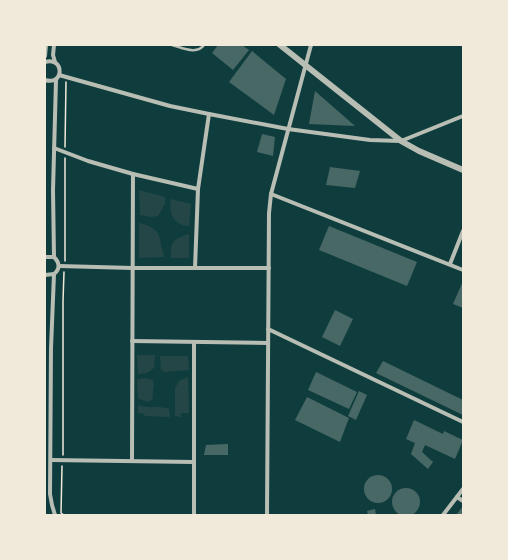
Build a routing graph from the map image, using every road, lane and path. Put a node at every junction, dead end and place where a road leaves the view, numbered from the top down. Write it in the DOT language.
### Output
graph roads {
  1 [pos="46,45"];
  2 [pos="54,45"];
  3 [pos="172,45"];
  4 [pos="204,45"];
  5 [pos="280,45"];
  6 [pos="311,45"];
  7 [pos="45,56"];
  8 [pos="45,62"];
  9 [pos="55,62"];
  10 [pos="305,64"];
  11 [pos="59,75"];
  12 [pos="66,77"];
  13 [pos="45,80"];
  14 [pos="56,80"];
  15 [pos="209,114"];
  16 [pos="463,116"];
  17 [pos="288,129"];
  18 [pos="401,141"];
  19 [pos="54,148"];
  20 [pos="65,152"];
  21 [pos="463,170"];
  22 [pos="133,174"];
  23 [pos="198,189"];
  24 [pos="271,194"];
  25 [pos="463,231"];
  26 [pos="45,257"];
  27 [pos="54,257"];
  28 [pos="450,264"];
  29 [pos="59,266"];
  30 [pos="64,267"];
  31 [pos="133,268"];
  32 [pos="195,268"];
  33 [pos="269,268"];
  34 [pos="463,270"];
  35 [pos="54,274"];
  36 [pos="45,275"];
  37 [pos="268,329"];
  38 [pos="132,341"];
  39 [pos="194,343"];
  40 [pos="268,343"];
  41 [pos="463,422"];
  42 [pos="51,460"];
  43 [pos="63,460"];
  44 [pos="132,460"];
  45 [pos="194,462"];
  46 [pos="463,489"];
  47 [pos="457,497"];
  48 [pos="463,501"];
  49 [pos="55,515"];
  50 [pos="64,515"];
  51 [pos="194,515"];
  52 [pos="267,515"];
  53 [pos="443,515"];
  1 -- 7 [label="street"];
  2 -- 9 [label="street"];
  3 -- 4 [label="lane"];
  5 -- 10 [label="street"];
  6 -- 10 [label="street"];
  8 -- 9 [label="street"];
  9 -- 11 [label="street"];
  10 -- 17 [label="street"];
  10 -- 18 [label="street"];
  11 -- 12 [label="street"];
  11 -- 14 [label="street"];
  12 -- 15 [label="street"];
  12 -- 20 [label="path"];
  13 -- 14 [label="street"];
  14 -- 19 [label="street"];
  15 -- 17 [label="street"];
  15 -- 23 [label="street"];
  16 -- 18 [label="street"];
  17 -- 18 [label="street"];
  17 -- 24 [label="street"];
  18 -- 21 [label="street"];
  19 -- 20 [label="street"];
  19 -- 27 [label="street"];
  20 -- 22 [label="street"];
  20 -- 30 [label="path"];
  22 -- 23 [label="street"];
  22 -- 31 [label="street"];
  23 -- 32 [label="street"];
  24 -- 28 [label="street"];
  24 -- 33 [label="street"];
  25 -- 28 [label="street"];
  26 -- 27 [label="street"];
  27 -- 29 [label="street"];
  28 -- 34 [label="street"];
  29 -- 30 [label="street"];
  29 -- 35 [label="street"];
  30 -- 31 [label="street"];
  30 -- 43 [label="path"];
  31 -- 32 [label="street"];
  31 -- 38 [label="street"];
  32 -- 33 [label="street"];
  33 -- 37 [label="street"];
  35 -- 36 [label="street"];
  35 -- 42 [label="street"];
  37 -- 40 [label="street"];
  37 -- 41 [label="street"];
  38 -- 39 [label="street"];
  38 -- 44 [label="street"];
  39 -- 40 [label="street"];
  39 -- 45 [label="street"];
  40 -- 52 [label="street"];
  42 -- 43 [label="street"];
  42 -- 49 [label="street"];
  43 -- 44 [label="street"];
  43 -- 50 [label="path"];
  44 -- 45 [label="street"];
  45 -- 51 [label="street"];
  46 -- 47 [label="street"];
  47 -- 48 [label="street"];
  47 -- 53 [label="street"];
}
